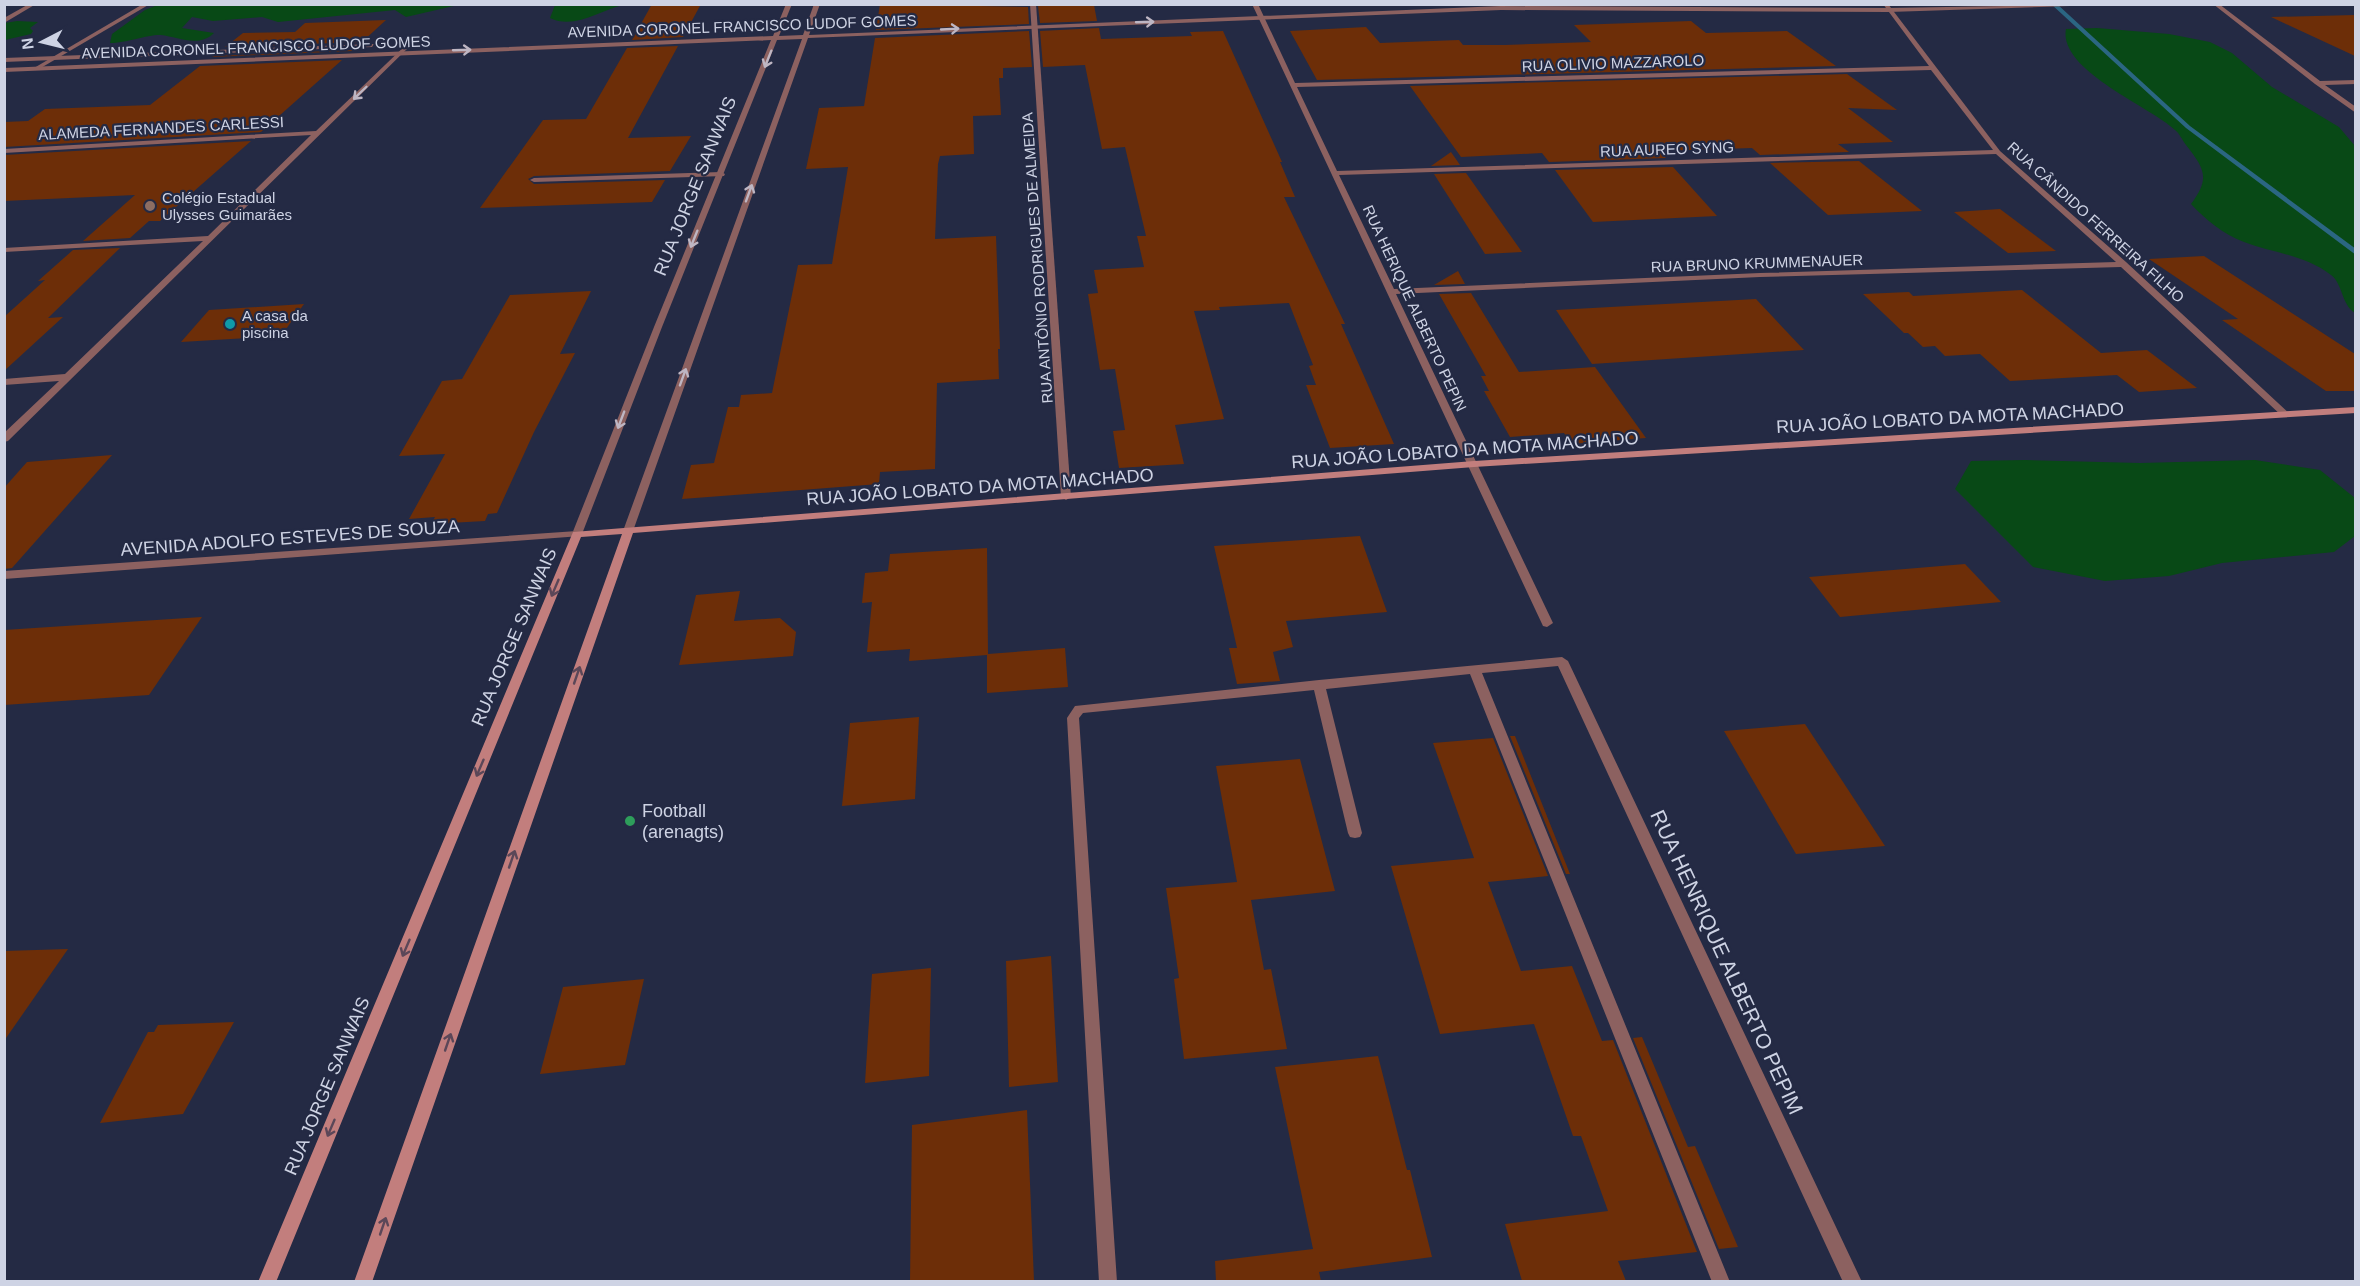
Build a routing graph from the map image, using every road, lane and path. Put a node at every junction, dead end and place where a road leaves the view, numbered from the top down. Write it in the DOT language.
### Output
graph roads {
  1 [pos="34,4"];
  2 [pos="148,4"];
  3 [pos="789,4"];
  4 [pos="817,4"];
  5 [pos="1033,4"];
  6 [pos="1410,4"];
  7 [pos="2128,4"];
  8 [pos="2216,4"];
  9 [pos="1499,6"];
  10 [pos="2081,6"];
  11 [pos="1887,7"];
  12 [pos="1246,10"];
  13 [pos="1258,10"];
  14 [pos="1047,18"];
  15 [pos="1023,19"];
  16 [pos="4,21"];
  17 [pos="1036,22"];
  18 [pos="819,27"];
  19 [pos="768,29"];
  20 [pos="803,30"];
  21 [pos="782,31"];
  22 [pos="397,44"];
  23 [pos="409,44"];
  24 [pos="421,44"];
  25 [pos="386,45"];
  26 [pos="401,52"];
  27 [pos="54,58"];
  28 [pos="4,60"];
  29 [pos="37,68"];
  30 [pos="1931,68"];
  31 [pos="4,70"];
  32 [pos="2355,82"];
  33 [pos="2317,83"];
  34 [pos="1295,85"];
  35 [pos="2355,111"];
  36 [pos="319,133"];
  37 [pos="4,151"];
  38 [pos="1998,152"];
  39 [pos="721,174"];
  40 [pos="1337,174"];
  41 [pos="534,180"];
  42 [pos="211,238"];
  43 [pos="4,250"];
  44 [pos="2123,264"];
  45 [pos="1392,292"];
  46 [pos="68,377"];
  47 [pos="4,382"];
  48 [pos="2355,410"];
  49 [pos="2285,414"];
  50 [pos="4,440"];
  51 [pos="1474,464"];
  52 [pos="1066,497"];
  53 [pos="628,531"];
  54 [pos="578,534"];
  55 [pos="4,575"];
  56 [pos="1547,623"];
  57 [pos="1474,669"];
  58 [pos="1319,684"];
  59 [pos="1356,833"];
  60 [pos="267,1281"];
  61 [pos="363,1281"];
  62 [pos="1108,1281"];
  63 [pos="1721,1281"];
  64 [pos="1853,1281"];
  1 -- 16 [label="street"];
  2 -- 27 [label="street"];
  3 -- 21 [label="street, RUA JORGE SANWAIS"];
  4 -- 20 [label="street"];
  5 -- 17 [label="street, RUA ANTÔNIO RODRIGUES DE ALMEIDA"];
  6 -- 13 [label="street, AVENIDA CORONEL FRANCISCO LUDOF GOMES"];
  7 -- 10 [label="street, AVENIDA CORONEL FRANCISCO LUDOF GOMES"];
  8 -- 33 [label="street"];
  9 -- 11 [label="street, AVENIDA CORONEL FRANCISCO LUDOF GOMES"];
  9 -- 13 [label="street, AVENIDA CORONEL FRANCISCO LUDOF GOMES"];
  10 -- 11 [label="street, AVENIDA CORONEL FRANCISCO LUDOF GOMES"];
  11 -- 30 [label="street, RUA CÂNDIDO FERREIRA FILHO"];
  12 -- 13 [label="street, AVENIDA CORONEL FRANCISCO LUDOF GOMES"];
  17 -- 13 [label="street, AVENIDA CORONEL FRANCISCO LUDOF GOMES, one-way"];
  13 -- 34 [label="street, RUA HERIQUE ALBERTO PEPIN"];
  14 -- 17 [label="street, AVENIDA CORONEL FRANCISCO LUDOF GOMES"];
  15 -- 17 [label="street, AVENIDA CORONEL FRANCISCO LUDOF GOMES"];
  20 -- 17 [label="street, AVENIDA CORONEL FRANCISCO LUDOF GOMES, one-way"];
  17 -- 52 [label="street, RUA ANTÔNIO RODRIGUES DE ALMEIDA"];
  18 -- 20 [label="street, AVENIDA CORONEL FRANCISCO LUDOF GOMES"];
  19 -- 21 [label="street, AVENIDA CORONEL FRANCISCO LUDOF GOMES"];
  20 -- 21 [label="street, AVENIDA CORONEL FRANCISCO LUDOF GOMES"];
  53 -- 20 [label="street, one-way"];
  26 -- 21 [label="street, AVENIDA CORONEL FRANCISCO LUDOF GOMES, one-way"];
  21 -- 39 [label="street, RUA JORGE SANWAIS, one-way"];
  22 -- 23 [label="street, AVENIDA CORONEL FRANCISCO LUDOF GOMES"];
  23 -- 24 [label="street, AVENIDA CORONEL FRANCISCO LUDOF GOMES"];
  23 -- 26 [label="street"];
  25 -- 27 [label="street, AVENIDA CORONEL FRANCISCO LUDOF GOMES"];
  26 -- 29 [label="street, AVENIDA CORONEL FRANCISCO LUDOF GOMES"];
  26 -- 36 [label="street, one-way"];
  27 -- 28 [label="street, AVENIDA CORONEL FRANCISCO LUDOF GOMES"];
  27 -- 29 [label="street"];
  29 -- 31 [label="street, AVENIDA CORONEL FRANCISCO LUDOF GOMES"];
  30 -- 34 [label="street, RUA OLIVIO MAZZAROLO"];
  30 -- 38 [label="street, RUA CÂNDIDO FERREIRA FILHO"];
  32 -- 33 [label="street"];
  33 -- 35 [label="street"];
  34 -- 40 [label="street, RUA HERIQUE ALBERTO PEPIN"];
  36 -- 37 [label="street, ALAMEDA FERNANDES CARLESSI"];
  36 -- 42 [label="street"];
  38 -- 40 [label="street, RUA AUREO SYNG"];
  38 -- 44 [label="street, RUA CÂNDIDO FERREIRA FILHO"];
  39 -- 41 [label="street"];
  39 -- 54 [label="street, RUA JORGE SANWAIS, one-way"];
  40 -- 45 [label="street, RUA HERIQUE ALBERTO PEPIN"];
  42 -- 43 [label="street"];
  42 -- 46 [label="street"];
  44 -- 45 [label="street, RUA BRUNO KRUMMENAUER"];
  44 -- 49 [label="street, RUA CÂNDIDO FERREIRA FILHO"];
  45 -- 51 [label="street, RUA HERIQUE ALBERTO PEPIN"];
  46 -- 47 [label="street"];
  46 -- 50 [label="street"];
  48 -- 49 [label="main road, RUA JOÃO LOBATO DA MOTA MACHADO"];
  49 -- 51 [label="main road, RUA JOÃO LOBATO DA MOTA MACHADO"];
  51 -- 52 [label="main road, RUA JOÃO LOBATO DA MOTA MACHADO"];
  51 -- 56 [label="street, RUA HERIQUE ALBERTO PEPIN"];
  52 -- 53 [label="main road, RUA JOÃO LOBATO DA MOTA MACHADO"];
  53 -- 54 [label="main road, RUA JOÃO LOBATO DA MOTA MACHADO"];
  61 -- 53 [label="main road, one-way"];
  54 -- 55 [label="street, AVENIDA ADOLFO ESTEVES DE SOUZA"];
  54 -- 60 [label="main road, RUA JORGE SANWAIS, one-way"];
  57 -- 58 [label="street"];
  57 -- 63 [label="street"];
  57 -- 64 [label="street, RUA HENRIQUE ALBERTO PEPIM"];
  58 -- 59 [label="street"];
  58 -- 62 [label="street"];
}
